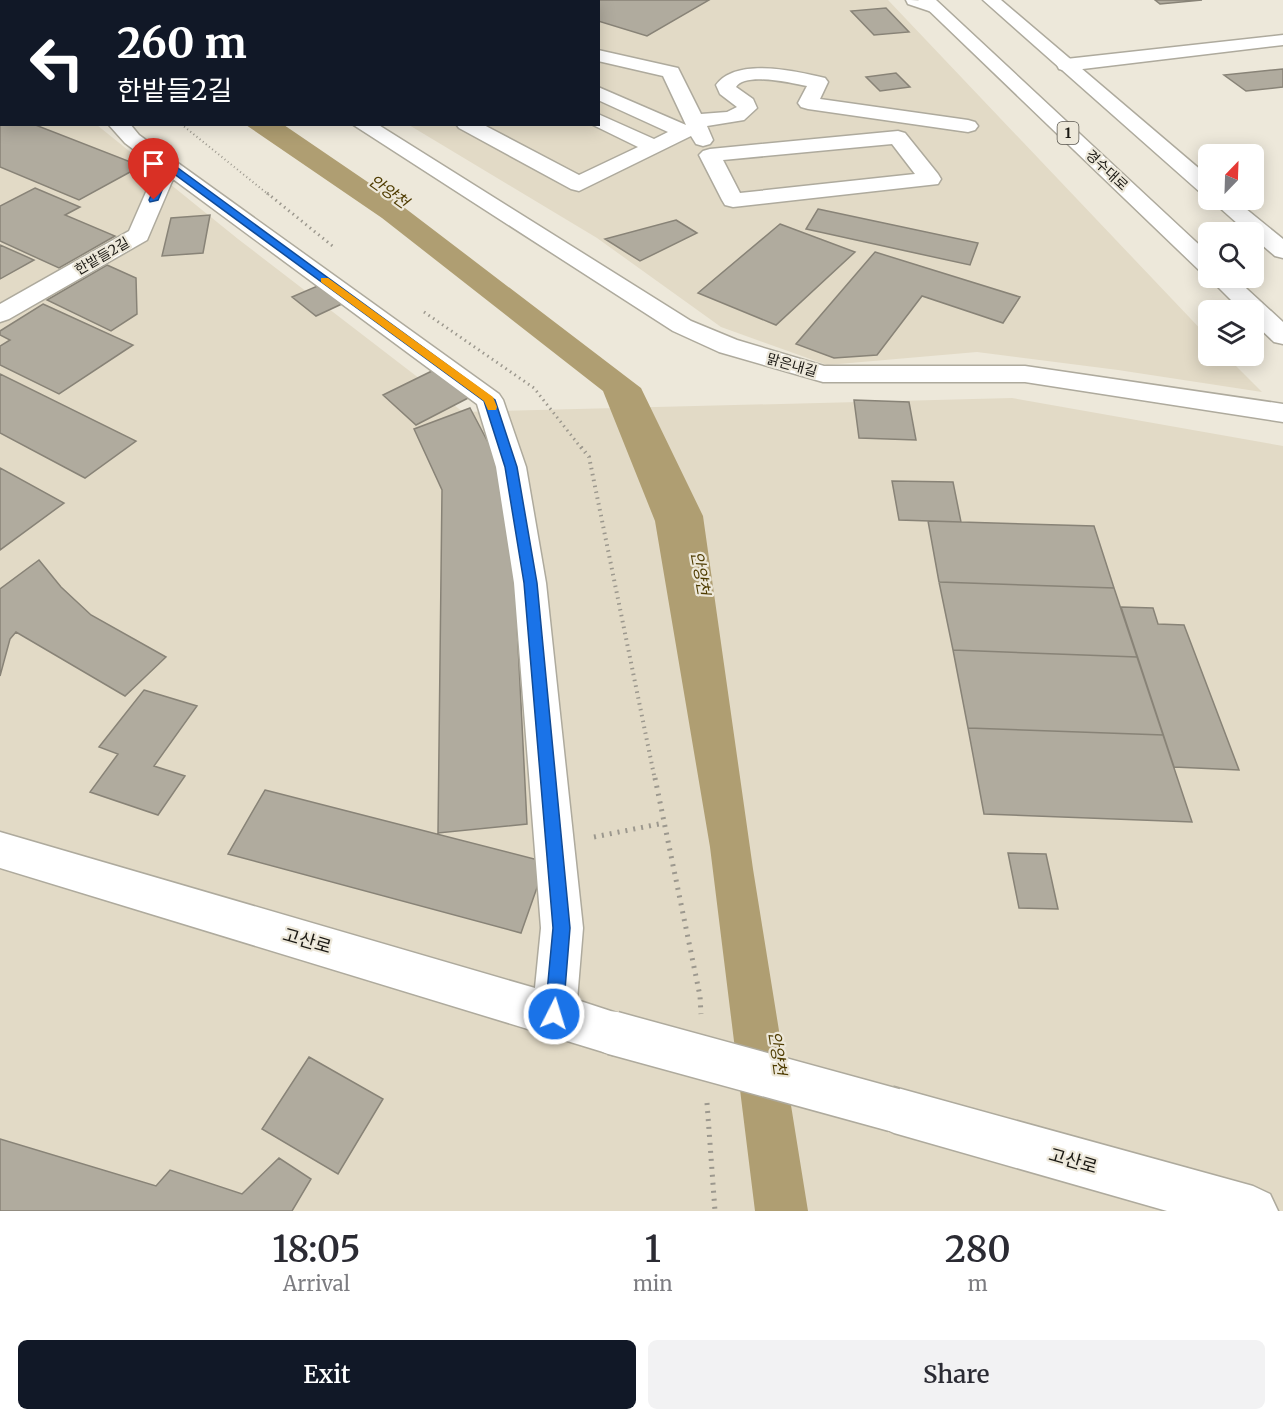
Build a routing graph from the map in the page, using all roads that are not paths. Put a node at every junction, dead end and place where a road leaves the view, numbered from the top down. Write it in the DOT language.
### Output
graph roads {
  1 [pos="914,0"];
  2 [pos="991,0"];
  3 [pos="930,4"];
  4 [pos="1283,40"];
  5 [pos="600,55"];
  6 [pos="1066,65"];
  7 [pos="600,94"];
  8 [pos="600,121"];
  9 [pos="694,121"];
  10 [pos="120,126"];
  11 [pos="365,126"];
  12 [pos="968,126"];
  13 [pos="479,127"];
  14 [pos="655,147"];
  15 [pos="852,148"];
  16 [pos="710,155"];
  17 [pos="168,165"];
  18 [pos="877,170"];
  19 [pos="774,172"];
  20 [pos="1198,179"];
  21 [pos="1234,210"];
  22 [pos="1283,251"];
  23 [pos="1198,257"];
  24 [pos="1232,288"];
  25 [pos="0,314"];
  26 [pos="1283,336"];
  27 [pos="1283,413"];
  28 [pos="0,850"];
  29 [pos="554,1014"];
  30 [pos="1253,1211"];
  1 -- 3 [label="street"];
  2 -- 6 [label="street"];
  3 -- 23 [label="street, 경수대로 / 1"];
  4 -- 6 [label="street"];
  5 -- 9 [label="street"];
  6 -- 20 [label="street"];
  7 -- 14 [label="street"];
  8 -- 14 [label="street"];
  9 -- 12 [label="street"];
  9 -- 16 [label="street"];
  10 -- 17 [label="street"];
  11 -- 27 [label="street, 맑은내길"];
  13 -- 14 [label="street"];
  15 -- 18 [label="street"];
  15 -- 18 [label="street"];
  15 -- 18 [label="street"];
  15 -- 19 [label="street"];
  16 -- 19 [label="street"];
  16 -- 19 [label="street"];
  17 -- 25 [label="street, 한밭들2길"];
  17 -- 29 [label="street"];
  18 -- 19 [label="street"];
  21 -- 22 [label="street"];
  24 -- 26 [label="street"];
  28 -- 29 [label="street, 고산로"];
  29 -- 30 [label="street, 고산로, bridge"];
}
